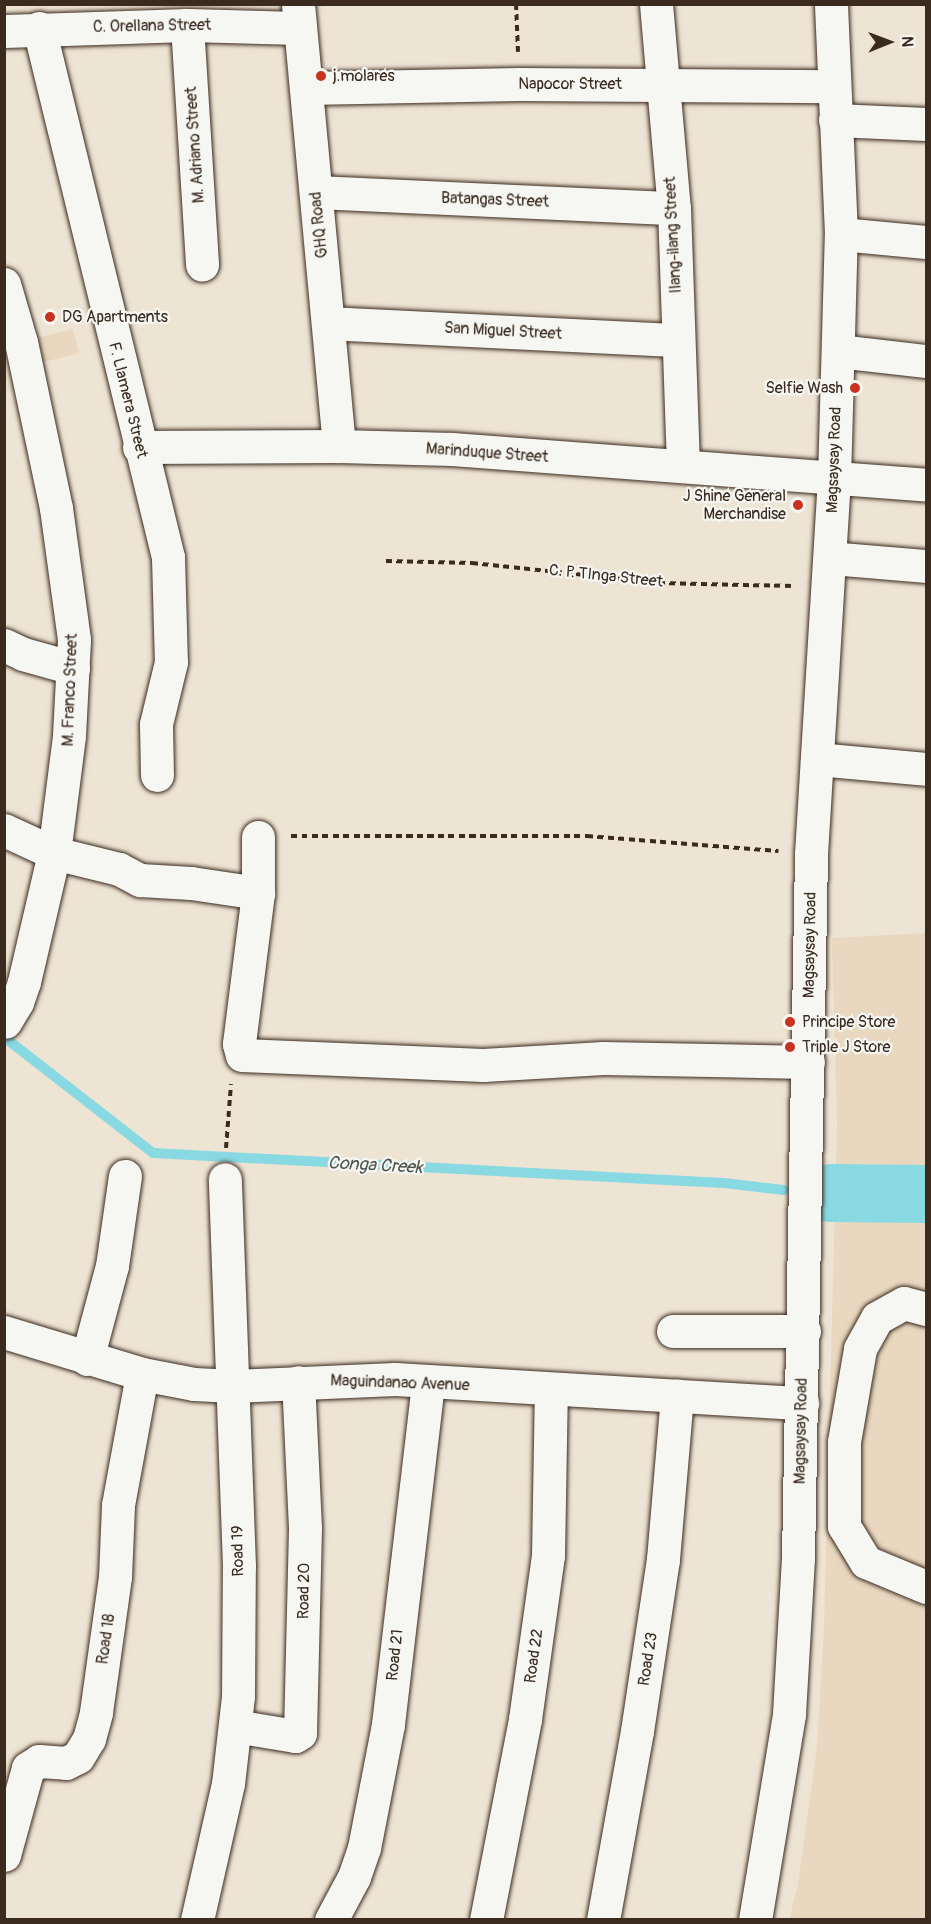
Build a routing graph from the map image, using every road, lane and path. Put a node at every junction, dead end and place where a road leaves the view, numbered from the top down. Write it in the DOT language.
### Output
graph roads {
  1 [pos="516,4"];
  2 [pos="656,4"];
  3 [pos="831,4"];
  4 [pos="299,16"];
  5 [pos="187,25"];
  6 [pos="39,28"];
  7 [pos="4,31"];
  8 [pos="519,84"];
  9 [pos="661,84"];
  10 [pos="834,86"];
  11 [pos="306,88"];
  12 [pos="835,120"];
  13 [pos="927,124"];
  14 [pos="316,192"];
  15 [pos="674,208"];
  16 [pos="841,234"];
  17 [pos="927,242"];
  18 [pos="202,265"];
  19 [pos="4,284"];
  20 [pos="328,323"];
  21 [pos="678,340"];
  22 [pos="13,345"];
  23 [pos="838,351"];
  24 [pos="927,361"];
  25 [pos="339,446"];
  26 [pos="139,447"];
  27 [pos="683,466"];
  28 [pos="834,478"];
  29 [pos="927,485"];
  30 [pos="386,561"];
  31 [pos="927,566"];
  32 [pos="828,573"];
  33 [pos="4,645"];
  34 [pos="73,668"];
  35 [pos="817,759"];
  36 [pos="927,769"];
  37 [pos="157,775"];
  38 [pos="4,830"];
  39 [pos="258,837"];
  40 [pos="54,852"];
  41 [pos="812,854"];
  42 [pos="258,893"];
  43 [pos="6,1022"];
  44 [pos="242,1055"];
  45 [pos="807,1062"];
  46 [pos="226,1146"];
  47 [pos="125,1176"];
  48 [pos="225,1179"];
  49 [pos="927,1309"];
  50 [pos="804,1331"];
  51 [pos="673,1332"];
  52 [pos="6,1339"];
  53 [pos="87,1359"];
  54 [pos="142,1374"];
  55 [pos="298,1382"];
  56 [pos="428,1382"];
  57 [pos="233,1386"];
  58 [pos="551,1389"];
  59 [pos="677,1396"];
  60 [pos="802,1403"];
  61 [pos="927,1587"];
  62 [pos="235,1726"];
  63 [pos="4,1855"];
  64 [pos="197,1920"];
  65 [pos="331,1920"];
  66 [pos="486,1920"];
  67 [pos="603,1920"];
  68 [pos="755,1920"];
  1 -- 8 [label="path"];
  2 -- 9 [label="street, Ilang-ilang Street"];
  3 -- 10 [label="street, Magsaysay Road"];
  4 -- 5 [label="street, C. Orellana Street"];
  4 -- 11 [label="street, GHQ Road"];
  5 -- 6 [label="street, C. Orellana Street"];
  5 -- 18 [label="street, M. Adriano Street"];
  6 -- 7 [label="street, C. Orellana Street"];
  6 -- 26 [label="street, F. Llamera Street"];
  8 -- 9 [label="street, Napocor Street"];
  8 -- 11 [label="street, Napocor Street"];
  9 -- 10 [label="street, Napocor Street"];
  9 -- 15 [label="street, Ilang-ilang Street"];
  10 -- 12 [label="street, Magsaysay Road"];
  11 -- 14 [label="street, GHQ Road"];
  12 -- 13 [label="street"];
  12 -- 16 [label="street, Magsaysay Road"];
  14 -- 15 [label="street, Batangas Street"];
  14 -- 20 [label="street, GHQ Road"];
  15 -- 21 [label="street, Ilang-ilang Street"];
  16 -- 17 [label="street"];
  16 -- 23 [label="street, Magsaysay Road"];
  19 -- 22 [label="street, M. Franco Street"];
  20 -- 21 [label="street, San Miguel Street"];
  20 -- 25 [label="street, GHQ Road"];
  21 -- 27 [label="street, Ilang-ilang Street"];
  22 -- 34 [label="street, M. Franco Street"];
  23 -- 24 [label="street"];
  23 -- 28 [label="street, Magsaysay Road"];
  25 -- 26 [label="street, Marinduque Street"];
  25 -- 27 [label="street, Marinduque Street"];
  26 -- 37 [label="street, F. Llamera Street"];
  27 -- 28 [label="street, Marinduque Street"];
  28 -- 29 [label="street, Marinduque Street"];
  28 -- 32 [label="street, Magsaysay Road"];
  30 -- 32 [label="path, C. P. TInga Street"];
  31 -- 32 [label="street"];
  32 -- 35 [label="street, Magsaysay Road"];
  33 -- 34 [label="street"];
  34 -- 40 [label="street, M. Franco Street"];
  35 -- 36 [label="street"];
  35 -- 41 [label="street, Magsaysay Road"];
  38 -- 40 [label="street"];
  39 -- 41 [label="path"];
  39 -- 42 [label="street"];
  40 -- 42 [label="street"];
  40 -- 43 [label="street, M. Franco Street"];
  41 -- 45 [label="street, Magsaysay Road"];
  42 -- 44 [label="street"];
  44 -- 45 [label="street"];
  44 -- 46 [label="path"];
  45 -- 50 [label="street, Magsaysay Road"];
  47 -- 53 [label="street"];
  48 -- 57 [label="street, Road 19"];
  49 -- 61 [label="street"];
  50 -- 51 [label="street"];
  50 -- 60 [label="street, Magsaysay Road"];
  52 -- 53 [label="street, Maguindanao Avenue"];
  53 -- 54 [label="street, Maguindanao Avenue"];
  54 -- 57 [label="street, Maguindanao Avenue"];
  54 -- 63 [label="street, Road 18"];
  55 -- 56 [label="street, Maguindanao Avenue"];
  55 -- 57 [label="street, Maguindanao Avenue"];
  55 -- 62 [label="street, Road 20"];
  56 -- 58 [label="street, Maguindanao Avenue"];
  56 -- 65 [label="street, Road 21"];
  57 -- 62 [label="street, Road 19"];
  58 -- 59 [label="street, Maguindanao Avenue"];
  58 -- 66 [label="street, Road 22"];
  59 -- 60 [label="street, Maguindanao Avenue"];
  59 -- 67 [label="street, Road 23"];
  60 -- 68 [label="street, Magsaysay Road"];
  62 -- 64 [label="street, Road 19"];
}
